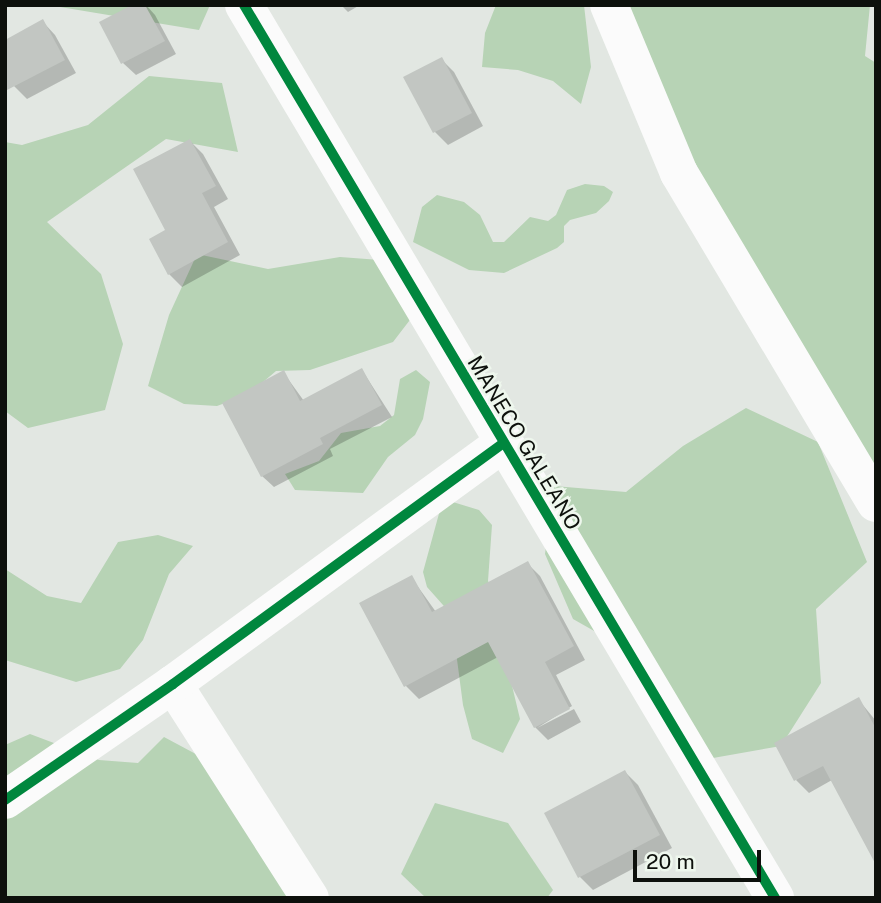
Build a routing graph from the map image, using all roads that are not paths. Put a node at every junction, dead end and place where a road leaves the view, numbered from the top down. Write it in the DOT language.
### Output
graph roads {
  1 [pos="244,5"];
  2 [pos="609,5"];
  3 [pos="502,444"];
  4 [pos="876,503"];
  5 [pos="173,684"];
  6 [pos="5,800"];
  7 [pos="310,898"];
  8 [pos="775,898"];
  1 -- 3 [label="street, MANECO GALEANO"];
  2 -- 4 [label="street"];
  3 -- 5 [label="street"];
  3 -- 8 [label="street, MANECO GALEANO"];
  5 -- 6 [label="street"];
  5 -- 7 [label="street"];
}
